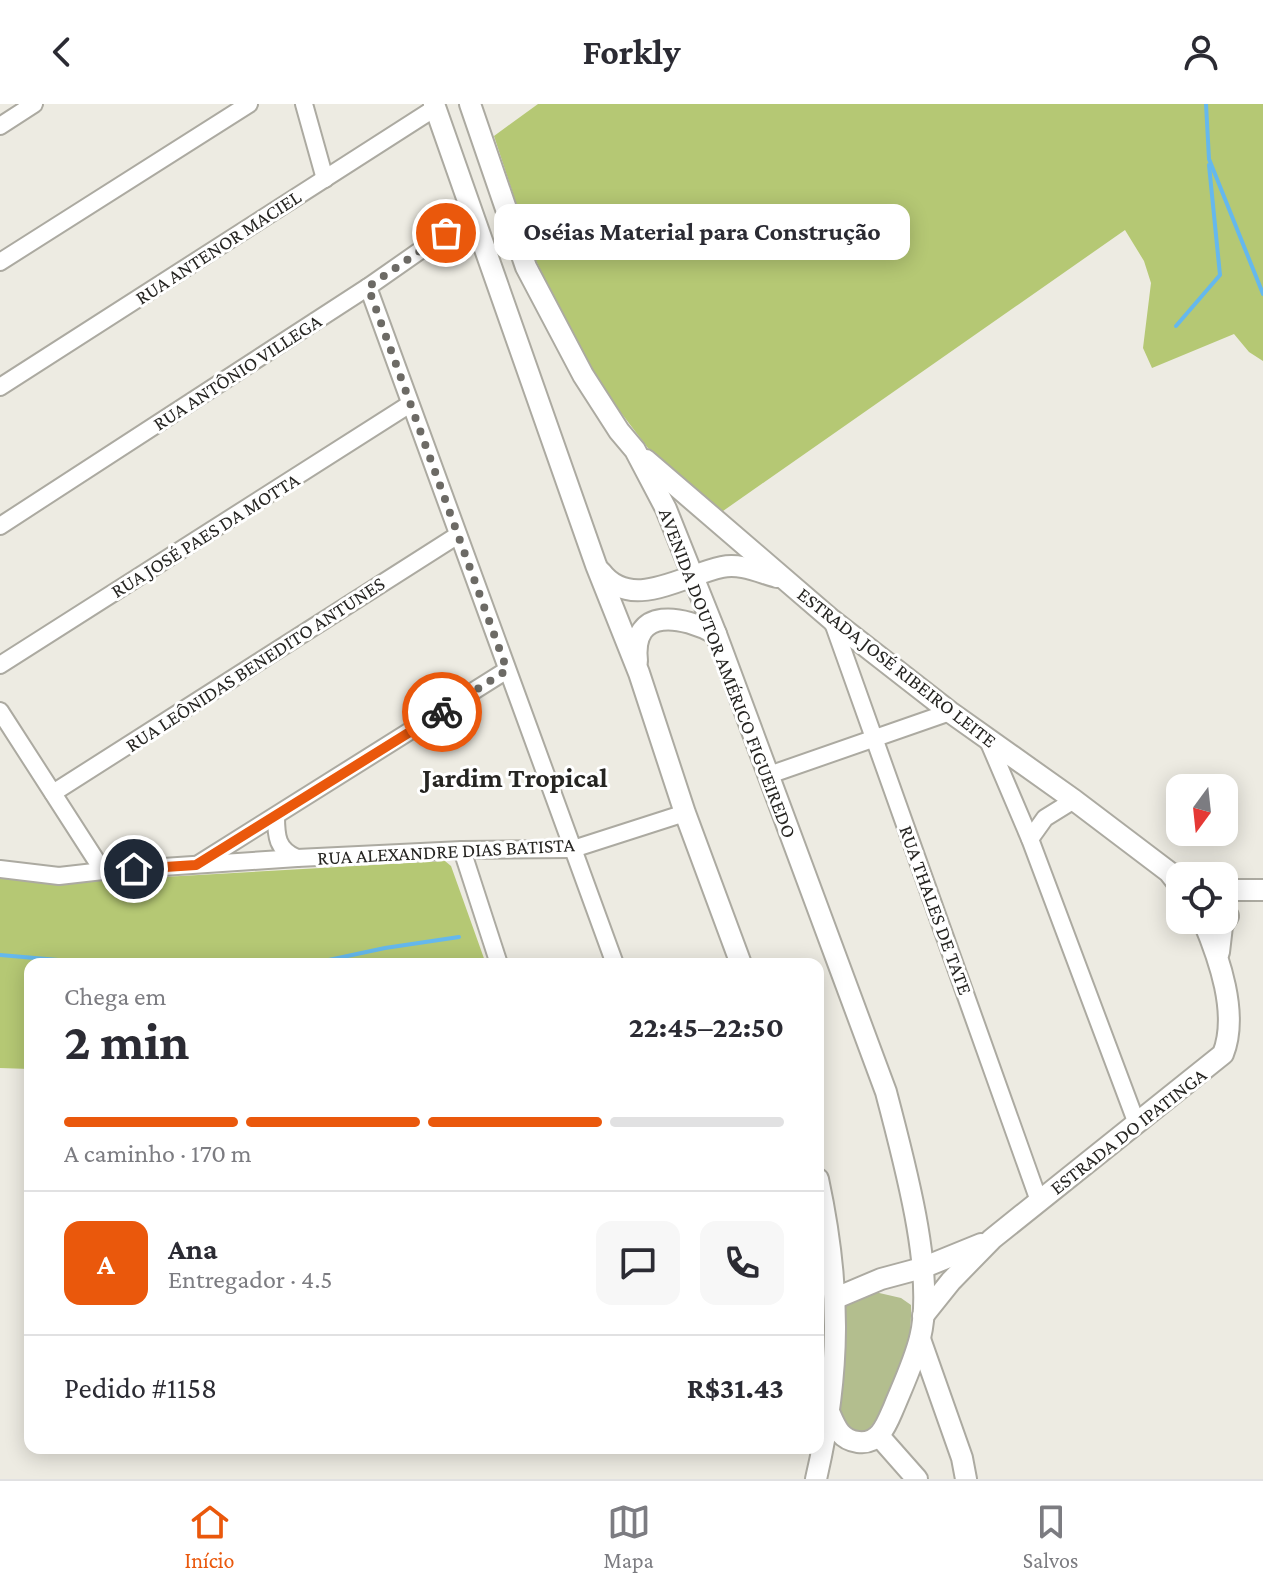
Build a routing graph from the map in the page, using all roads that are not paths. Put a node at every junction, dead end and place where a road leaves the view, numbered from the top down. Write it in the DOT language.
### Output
graph roads {
  1 [pos="34,104"];
  2 [pos="249,104"];
  3 [pos="304,104"];
  4 [pos="470,104"];
  5 [pos="434,106"];
  6 [pos="0,126"];
  7 [pos="325,179"];
  8 [pos="471,215"];
  9 [pos="0,262"];
  10 [pos="368,287"];
  11 [pos="0,387"];
  12 [pos="410,404"];
  13 [pos="635,450"];
  14 [pos="0,526"];
  15 [pos="458,535"];
  16 [pos="677,540"];
  17 [pos="596,565"];
  18 [pos="691,576"];
  19 [pos="783,579"];
  20 [pos="642,590"];
  21 [pos="832,620"];
  22 [pos="716,634"];
  23 [pos="0,665"];
  24 [pos="507,670"];
  25 [pos="639,673"];
  26 [pos="0,711"];
  27 [pos="950,712"];
  28 [pos="986,737"];
  29 [pos="875,738"];
  30 [pos="769,775"];
  31 [pos="53,793"];
  32 [pos="1074,800"];
  33 [pos="685,813"];
  34 [pos="276,816"];
  35 [pos="1030,839"];
  36 [pos="573,849"];
  37 [pos="462,850"];
  38 [pos="297,858"];
  39 [pos="196,865"];
  40 [pos="0,869"];
  41 [pos="1166,870"];
  42 [pos="103,871"];
  43 [pos="1263,891"];
  44 [pos="1238,902"];
  45 [pos="1221,934"];
  46 [pos="497,958"];
  47 [pos="613,958"];
  48 [pos="739,958"];
  49 [pos="1137,1124"];
  50 [pos="1039,1201"];
  51 [pos="824,1208"];
  52 [pos="992,1239"];
  53 [pos="922,1268"];
  54 [pos="881,1279"];
  55 [pos="836,1298"];
  56 [pos="924,1311"];
  57 [pos="920,1339"];
  58 [pos="830,1414"];
  59 [pos="879,1436"];
  60 [pos="824,1442"];
  61 [pos="821,1454"];
  62 [pos="816,1479"];
  63 [pos="917,1479"];
  64 [pos="966,1479"];
  1 -- 6 [label="street"];
  2 -- 9 [label="street"];
  3 -- 7 [label="street"];
  4 -- 13 [label="main road, AVENIDA DOUTOR AMÉRICO FIGUEIREDO"];
  5 -- 7 [label="street, RUA ANTENOR MACIEL"];
  5 -- 8 [label="main road"];
  7 -- 11 [label="street, RUA ANTENOR MACIEL"];
  8 -- 10 [label="street, RUA ANTÔNIO VILLEGA"];
  8 -- 17 [label="main road"];
  10 -- 12 [label="street"];
  10 -- 14 [label="street, RUA ANTÔNIO VILLEGA"];
  12 -- 15 [label="street"];
  12 -- 23 [label="street, RUA JOSÉ PAES DA MOTTA"];
  13 -- 16 [label="main road, AVENIDA DOUTOR AMÉRICO FIGUEIREDO"];
  13 -- 19 [label="main road, ESTRADA JOSÉ RIBEIRO LEITE"];
  15 -- 24 [label="street"];
  15 -- 31 [label="street, RUA LEÔNIDAS BENEDITO ANTUNES"];
  16 -- 18 [label="main road, AVENIDA DOUTOR AMÉRICO FIGUEIREDO"];
  16 -- 20 [label="main road"];
  17 -- 20 [label="main road"];
  17 -- 25 [label="main road"];
  18 -- 19 [label="main road"];
  18 -- 20 [label="main road"];
  18 -- 22 [label="main road, AVENIDA DOUTOR AMÉRICO FIGUEIREDO"];
  19 -- 21 [label="main road, ESTRADA JOSÉ RIBEIRO LEITE"];
  21 -- 27 [label="main road, ESTRADA JOSÉ RIBEIRO LEITE"];
  21 -- 29 [label="street, RUA THALES DE TATE"];
  22 -- 25 [label="main road"];
  22 -- 30 [label="main road, AVENIDA DOUTOR AMÉRICO FIGUEIREDO"];
  24 -- 34 [label="street"];
  24 -- 36 [label="street"];
  25 -- 33 [label="main road"];
  26 -- 31 [label="street"];
  27 -- 28 [label="main road, ESTRADA JOSÉ RIBEIRO LEITE"];
  27 -- 29 [label="street"];
  28 -- 32 [label="main road, ESTRADA JOSÉ RIBEIRO LEITE"];
  28 -- 35 [label="street"];
  29 -- 30 [label="street"];
  29 -- 50 [label="street, RUA THALES DE TATE"];
  30 -- 53 [label="main road, AVENIDA DOUTOR AMÉRICO FIGUEIREDO"];
  31 -- 42 [label="street"];
  32 -- 35 [label="street"];
  32 -- 41 [label="main road, ESTRADA JOSÉ RIBEIRO LEITE"];
  33 -- 36 [label="street, RUA ALEXANDRE DIAS BATISTA"];
  33 -- 48 [label="main road"];
  34 -- 38 [label="street, RUA ALEXANDRE DIAS BATISTA"];
  34 -- 39 [label="street"];
  35 -- 49 [label="street"];
  36 -- 37 [label="street, RUA ALEXANDRE DIAS BATISTA"];
  36 -- 47 [label="street"];
  37 -- 38 [label="street, RUA ALEXANDRE DIAS BATISTA"];
  37 -- 46 [label="street"];
  38 -- 39 [label="street, RUA ALEXANDRE DIAS BATISTA"];
  39 -- 42 [label="street, RUA ALEXANDRE DIAS BATISTA"];
  40 -- 42 [label="street, RUA ALEXANDRE DIAS BATISTA"];
  43 -- 44 [label="main road"];
  45 -- 49 [label="main road, ESTRADA DO IPATINGA"];
  49 -- 50 [label="main road, ESTRADA DO IPATINGA"];
  50 -- 52 [label="main road, ESTRADA DO IPATINGA"];
  51 -- 55 [label="main road"];
  52 -- 53 [label="main road, ESTRADA DO IPATINGA"];
  52 -- 56 [label="main road, ESTRADA DO IPATINGA"];
  53 -- 54 [label="main road"];
  53 -- 56 [label="main road, AVENIDA DOUTOR AMÉRICO FIGUEIREDO"];
  54 -- 55 [label="main road"];
  54 -- 56 [label="main road"];
  55 -- 58 [label="main road"];
  56 -- 57 [label="main road, AVENIDA DOUTOR AMÉRICO FIGUEIREDO"];
  57 -- 59 [label="main road, AVENIDA DOUTOR AMÉRICO FIGUEIREDO"];
  57 -- 64 [label="main road, AVENIDA DOUTOR AMÉRICO FIGUEIREDO"];
  58 -- 59 [label="main road"];
  58 -- 60 [label="main road"];
  59 -- 63 [label="main road"];
  61 -- 62 [label="main road"];
}
